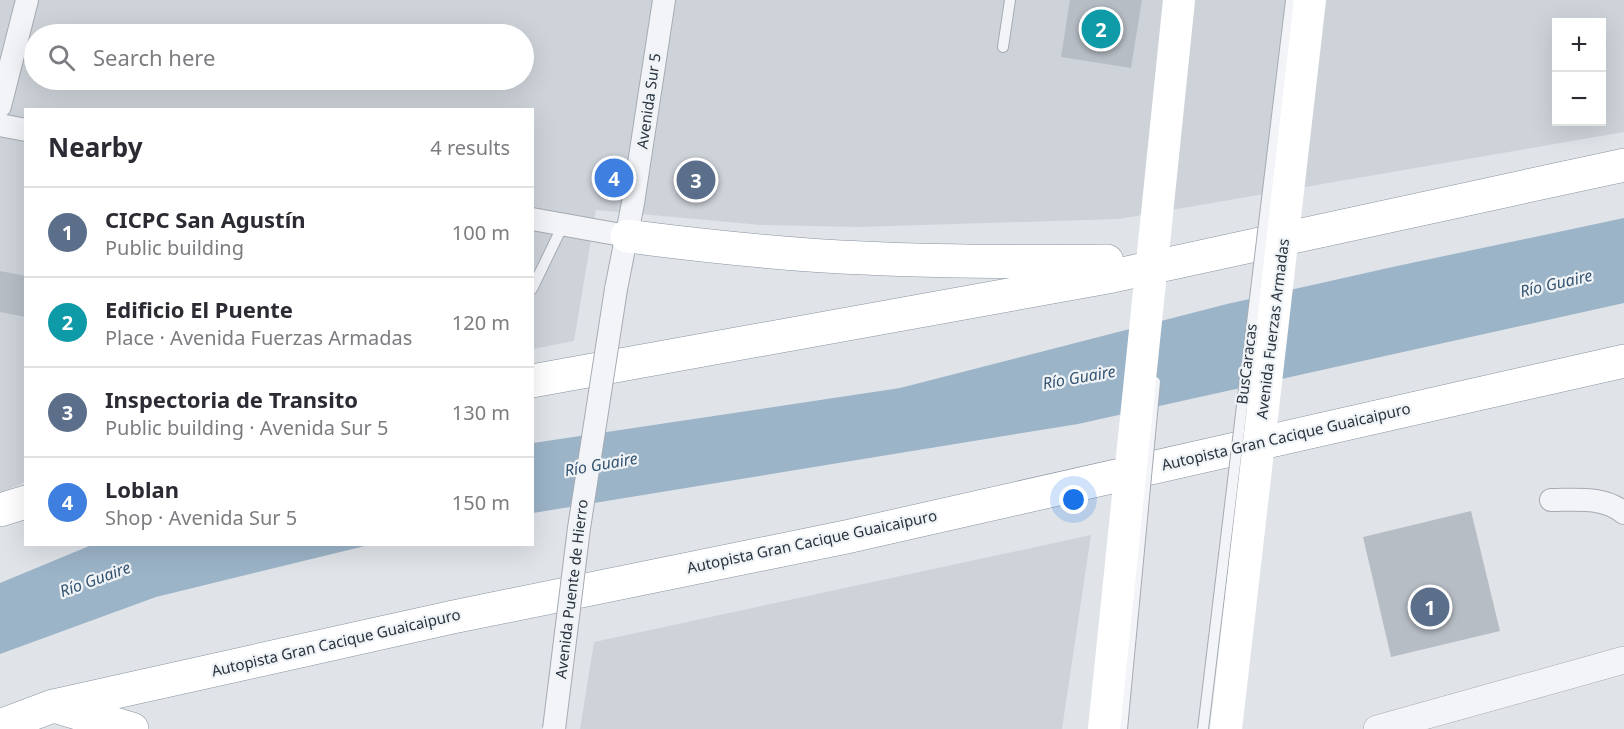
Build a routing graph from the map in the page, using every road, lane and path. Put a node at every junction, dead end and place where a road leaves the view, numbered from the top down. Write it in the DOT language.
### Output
graph roads {
  1 [pos="27,0"];
  2 [pos="663,0"];
  3 [pos="1010,0"];
  4 [pos="1179,0"];
  5 [pos="1291,0"];
  6 [pos="1310,0"];
  7 [pos="1003,47"];
  8 [pos="0,106"];
  9 [pos="0,125"];
  10 [pos="24,130"];
  11 [pos="1624,165"];
  12 [pos="534,219"];
  13 [pos="563,225"];
  14 [pos="627,236"];
  15 [pos="1169,247"];
  16 [pos="1111,261"];
  17 [pos="1167,271"];
  18 [pos="534,285"];
  19 [pos="1624,361"];
  20 [pos="1157,365"];
  21 [pos="534,381"];
  22 [pos="1551,500"];
  23 [pos="24,503"];
  24 [pos="0,510"];
  25 [pos="1624,513"];
  26 [pos="1624,660"];
  27 [pos="53,706"];
  28 [pos="0,726"];
  29 [pos="132,729"];
  30 [pos="554,729"];
  31 [pos="1104,729"];
  32 [pos="1122,729"];
  33 [pos="1203,729"];
  34 [pos="1226,729"];
  35 [pos="1377,729"];
  1 -- 8 [label="street"];
  2 -- 14 [label="street, Avenida Sur 5"];
  3 -- 7 [label="lane"];
  4 -- 31 [label="main road, bridge"];
  5 -- 33 [label="lane, BusCaracas, bridge"];
  6 -- 34 [label="main road, Avenida Fuerzas Armadas, bridge"];
  9 -- 10 [label="street"];
  11 -- 21 [label="highway"];
  12 -- 13 [label="street"];
  13 -- 14 [label="street"];
  13 -- 18 [label="lane"];
  14 -- 16 [label="highway"];
  14 -- 30 [label="street, Avenida Puente de Hierro, bridge"];
  15 -- 17 [label="lane"];
  19 -- 27 [label="highway, Autopista Gran Cacique Guaicaipuro"];
  20 -- 32 [label="lane, bridge"];
  22 -- 25 [label="street"];
  23 -- 24 [label="highway"];
  26 -- 35 [label="street"];
  27 -- 28 [label="highway, Autopista Gran Cacique Guaicaipuro"];
  27 -- 29 [label="highway"];
}
